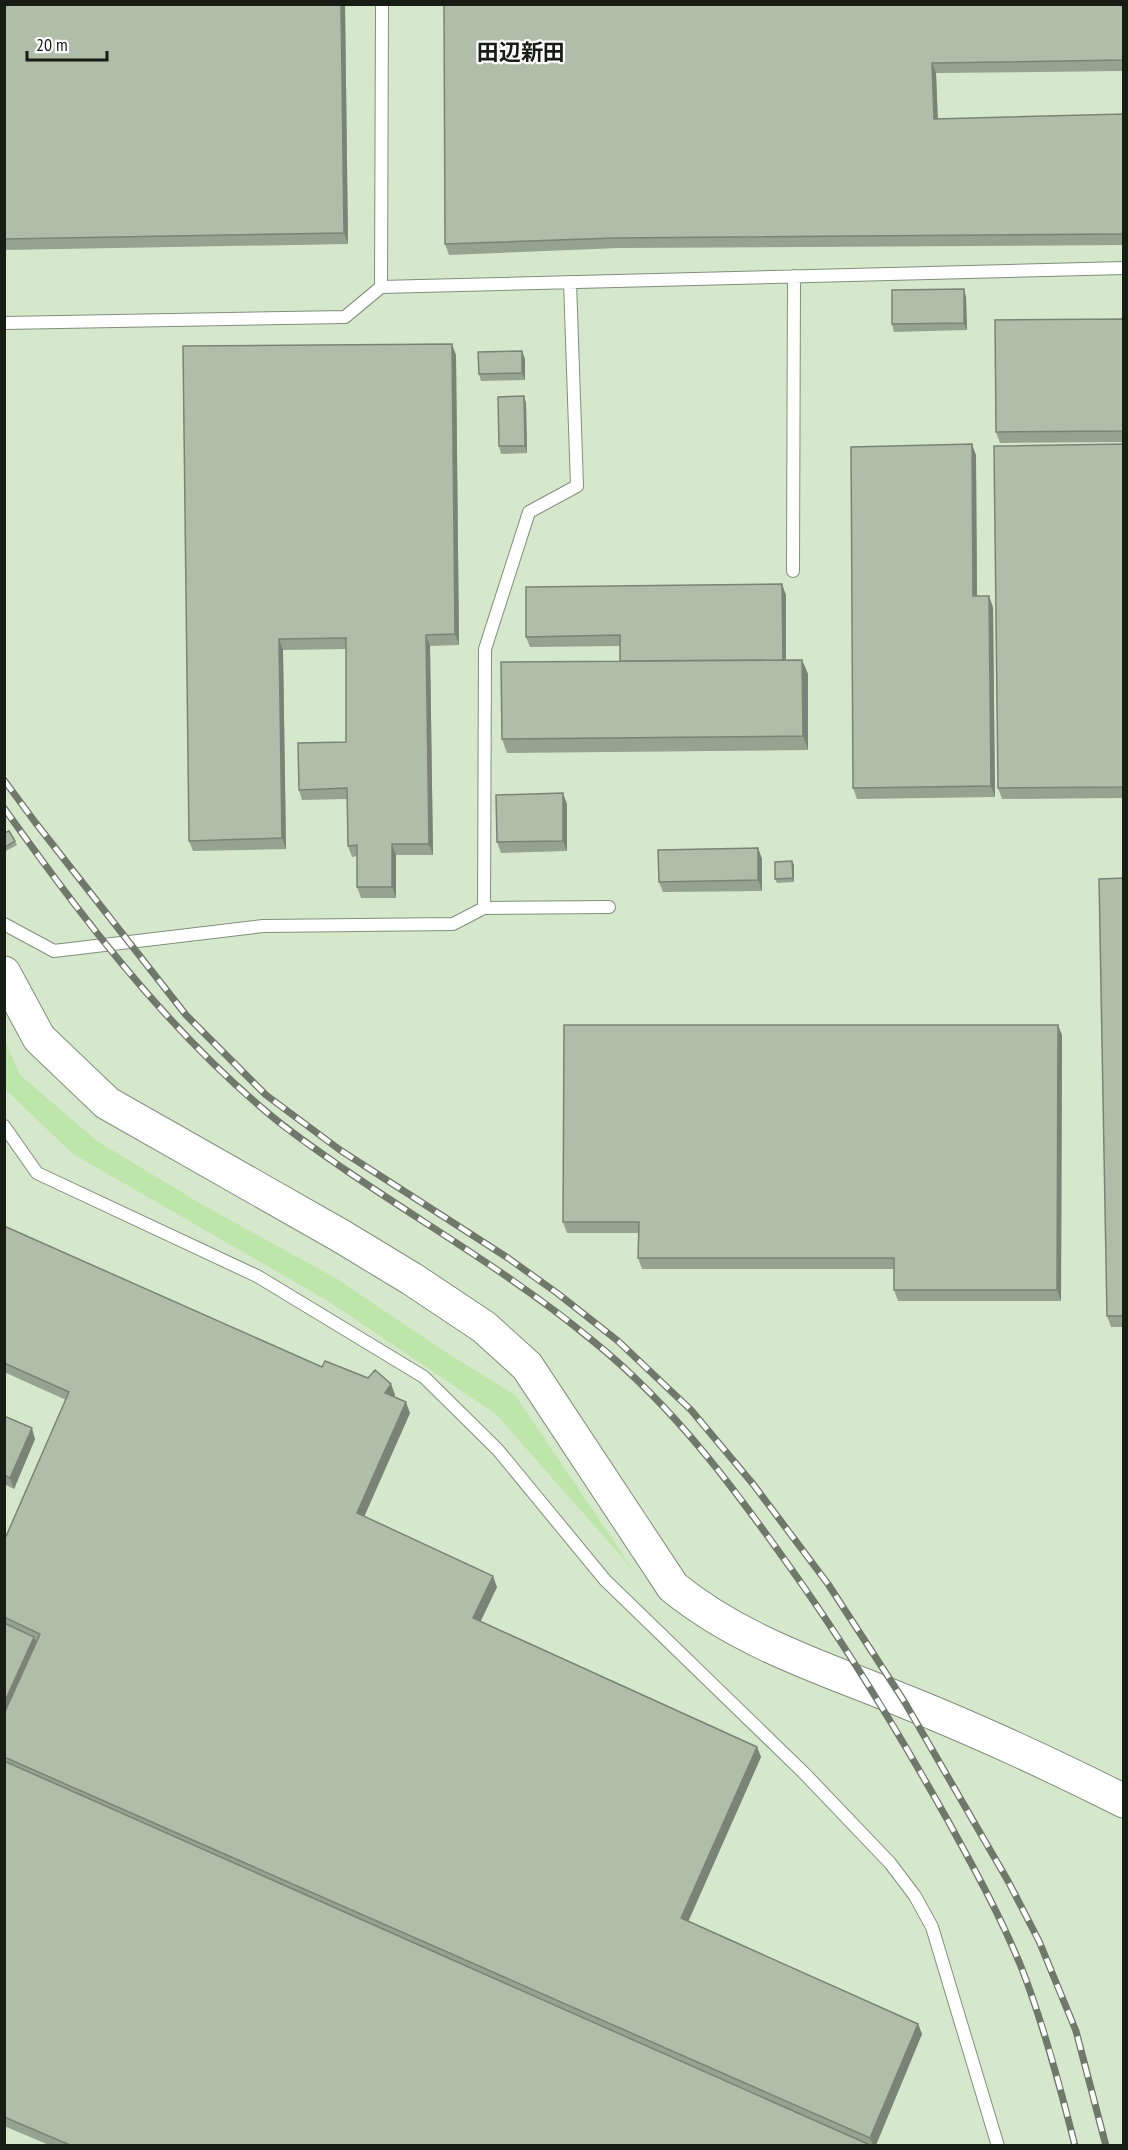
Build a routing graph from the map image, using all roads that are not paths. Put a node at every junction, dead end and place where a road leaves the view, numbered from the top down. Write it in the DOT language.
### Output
graph roads {
  1 [pos="382,4"];
  2 [pos="1124,267"];
  3 [pos="794,276"];
  4 [pos="570,282"];
  5 [pos="381,287"];
  6 [pos="4,323"];
  7 [pos="793,571"];
  8 [pos="609,907"];
  9 [pos="484,908"];
  10 [pos="4,924"];
  11 [pos="4,973"];
  12 [pos="4,1126"];
  13 [pos="1124,1801"];
  14 [pos="998,2145"];
  1 -- 5 [label="lane"];
  2 -- 3 [label="lane"];
  3 -- 4 [label="lane"];
  3 -- 7 [label="lane"];
  4 -- 5 [label="lane"];
  4 -- 9 [label="lane"];
  5 -- 6 [label="lane"];
  8 -- 9 [label="lane"];
  9 -- 10 [label="lane"];
  11 -- 13 [label="street"];
  12 -- 14 [label="lane"];
}
